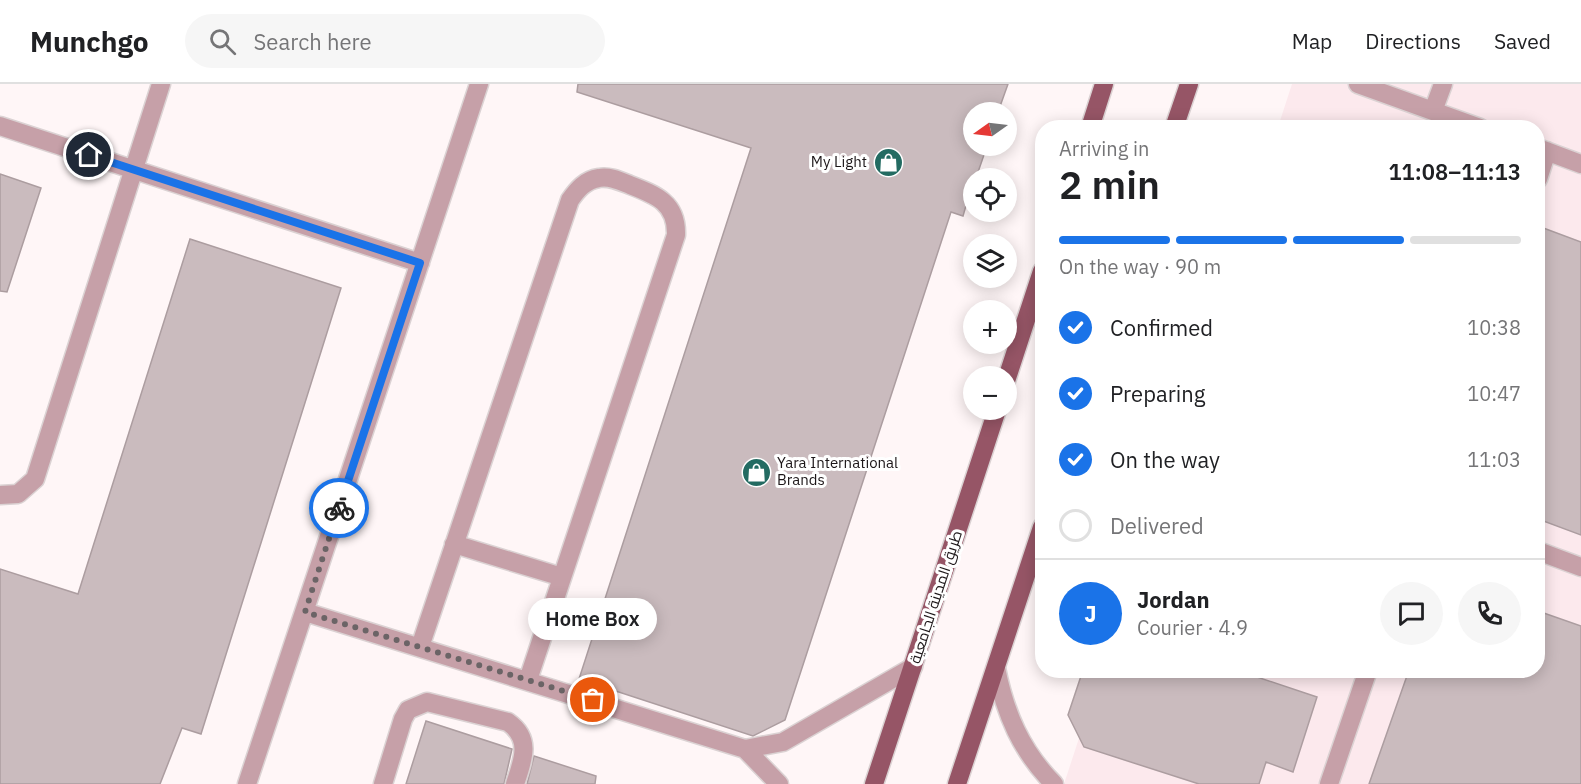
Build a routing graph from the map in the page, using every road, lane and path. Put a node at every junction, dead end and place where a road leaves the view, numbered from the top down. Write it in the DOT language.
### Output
graph roads {
  1 [pos="161,84"];
  2 [pos="479,84"];
  3 [pos="1104,84"];
  4 [pos="1189,84"];
  5 [pos="1358,84"];
  6 [pos="1443,84"];
  7 [pos="1433,111"];
  8 [pos="1093,120"];
  9 [pos="1177,120"];
  10 [pos="1458,120"];
  11 [pos="0,126"];
  12 [pos="1545,151"];
  13 [pos="1581,164"];
  14 [pos="134,170"];
  15 [pos="420,263"];
  16 [pos="1035,292"];
  17 [pos="1011,366"];
  18 [pos="994,420"];
  19 [pos="0,495"];
  20 [pos="454,544"];
  21 [pos="1035,548"];
  22 [pos="1545,554"];
  23 [pos="1581,567"];
  24 [pos="562,577"];
  25 [pos="305,612"];
  26 [pos="420,647"];
  27 [pos="913,667"];
  28 [pos="996,668"];
  29 [pos="1365,678"];
  30 [pos="528,680"];
  31 [pos="745,749"];
  32 [pos="247,784"];
  33 [pos="383,784"];
  34 [pos="515,784"];
  35 [pos="779,784"];
  36 [pos="874,784"];
  37 [pos="957,784"];
  38 [pos="1054,784"];
  39 [pos="1329,784"];
  1 -- 14 [label="street"];
  2 -- 15 [label="street"];
  3 -- 8 [label="main road"];
  4 -- 9 [label="main road"];
  5 -- 7 [label="street"];
  6 -- 7 [label="street"];
  7 -- 10 [label="street"];
  11 -- 14 [label="street"];
  12 -- 13 [label="street"];
  14 -- 15 [label="street"];
  14 -- 19 [label="street"];
  15 -- 25 [label="street"];
  16 -- 17 [label="main road"];
  18 -- 27 [label="main road, طريق المدينة الجامعية"];
  20 -- 24 [label="street"];
  20 -- 24 [label="street"];
  20 -- 26 [label="street"];
  21 -- 28 [label="main road"];
  22 -- 23 [label="street"];
  24 -- 30 [label="street"];
  25 -- 26 [label="street"];
  25 -- 32 [label="street"];
  26 -- 30 [label="street"];
  27 -- 31 [label="street"];
  27 -- 36 [label="main road, طريق المدينة الجامعية"];
  28 -- 37 [label="main road"];
  28 -- 38 [label="street"];
  29 -- 39 [label="street"];
  30 -- 31 [label="street"];
  31 -- 35 [label="street"];
  33 -- 34 [label="street"];
}
